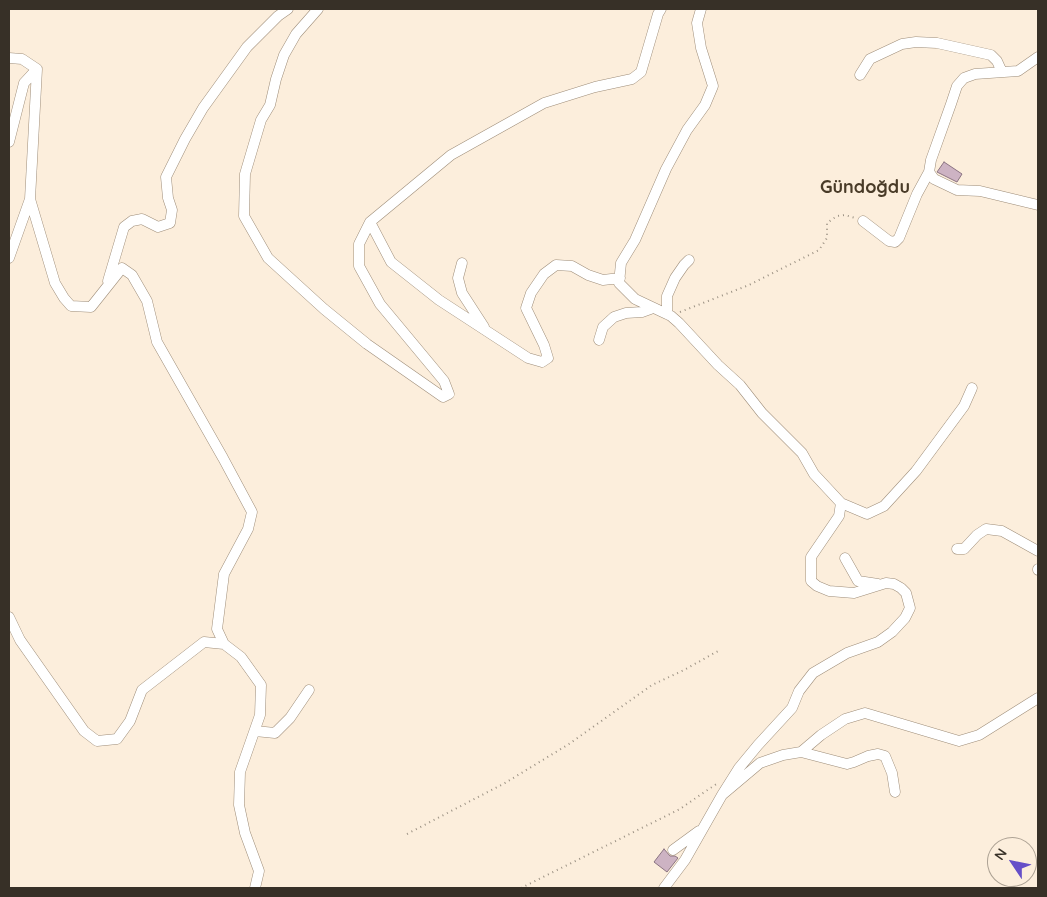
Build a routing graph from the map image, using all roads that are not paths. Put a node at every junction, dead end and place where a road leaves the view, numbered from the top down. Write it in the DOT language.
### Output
graph roads {
  1 [pos="288,9"];
  2 [pos="318,9"];
  3 [pos="661,9"];
  4 [pos="701,9"];
  5 [pos="1038,57"];
  6 [pos="9,58"];
  7 [pos="38,69"];
  8 [pos="1002,72"];
  9 [pos="860,75"];
  10 [pos="9,142"];
  11 [pos="929,172"];
  12 [pos="30,199"];
  13 [pos="1038,205"];
  14 [pos="863,221"];
  15 [pos="370,222"];
  16 [pos="9,258"];
  17 [pos="689,260"];
  18 [pos="462,263"];
  19 [pos="620,278"];
  20 [pos="107,287"];
  21 [pos="653,308"];
  22 [pos="669,315"];
  23 [pos="485,330"];
  24 [pos="599,340"];
  25 [pos="972,388"];
  26 [pos="841,503"];
  27 [pos="957,548"];
  28 [pos="1038,551"];
  29 [pos="845,558"];
  30 [pos="881,584"];
  31 [pos="9,618"];
  32 [pos="224,644"];
  33 [pos="309,690"];
  34 [pos="1038,698"];
  35 [pos="255,731"];
  36 [pos="801,752"];
  37 [pos="896,792"];
  38 [pos="722,794"];
  39 [pos="704,827"];
  40 [pos="672,850"];
  41 [pos="255,888"];
  42 [pos="664,888"];
  1 -- 20 [label="street"];
  2 -- 15 [label="street"];
  3 -- 15 [label="street"];
  4 -- 19 [label="street"];
  5 -- 8 [label="street"];
  6 -- 7 [label="street"];
  7 -- 10 [label="street"];
  7 -- 12 [label="street"];
  8 -- 9 [label="street"];
  8 -- 11 [label="street"];
  11 -- 13 [label="street"];
  11 -- 14 [label="street"];
  12 -- 16 [label="street"];
  12 -- 20 [label="street"];
  15 -- 23 [label="street"];
  17 -- 22 [label="street"];
  18 -- 23 [label="street"];
  19 -- 21 [label="street"];
  19 -- 23 [label="street"];
  20 -- 32 [label="street"];
  21 -- 22 [label="street"];
  21 -- 24 [label="street"];
  22 -- 26 [label="street"];
  25 -- 26 [label="street"];
  26 -- 30 [label="street"];
  27 -- 28 [label="street"];
  29 -- 30 [label="street"];
  30 -- 38 [label="street"];
  31 -- 32 [label="street"];
  32 -- 35 [label="street"];
  33 -- 35 [label="street"];
  34 -- 36 [label="street"];
  35 -- 41 [label="street"];
  36 -- 37 [label="street"];
  36 -- 38 [label="street"];
  38 -- 39 [label="street"];
  39 -- 40 [label="street"];
  39 -- 42 [label="street"];
}
